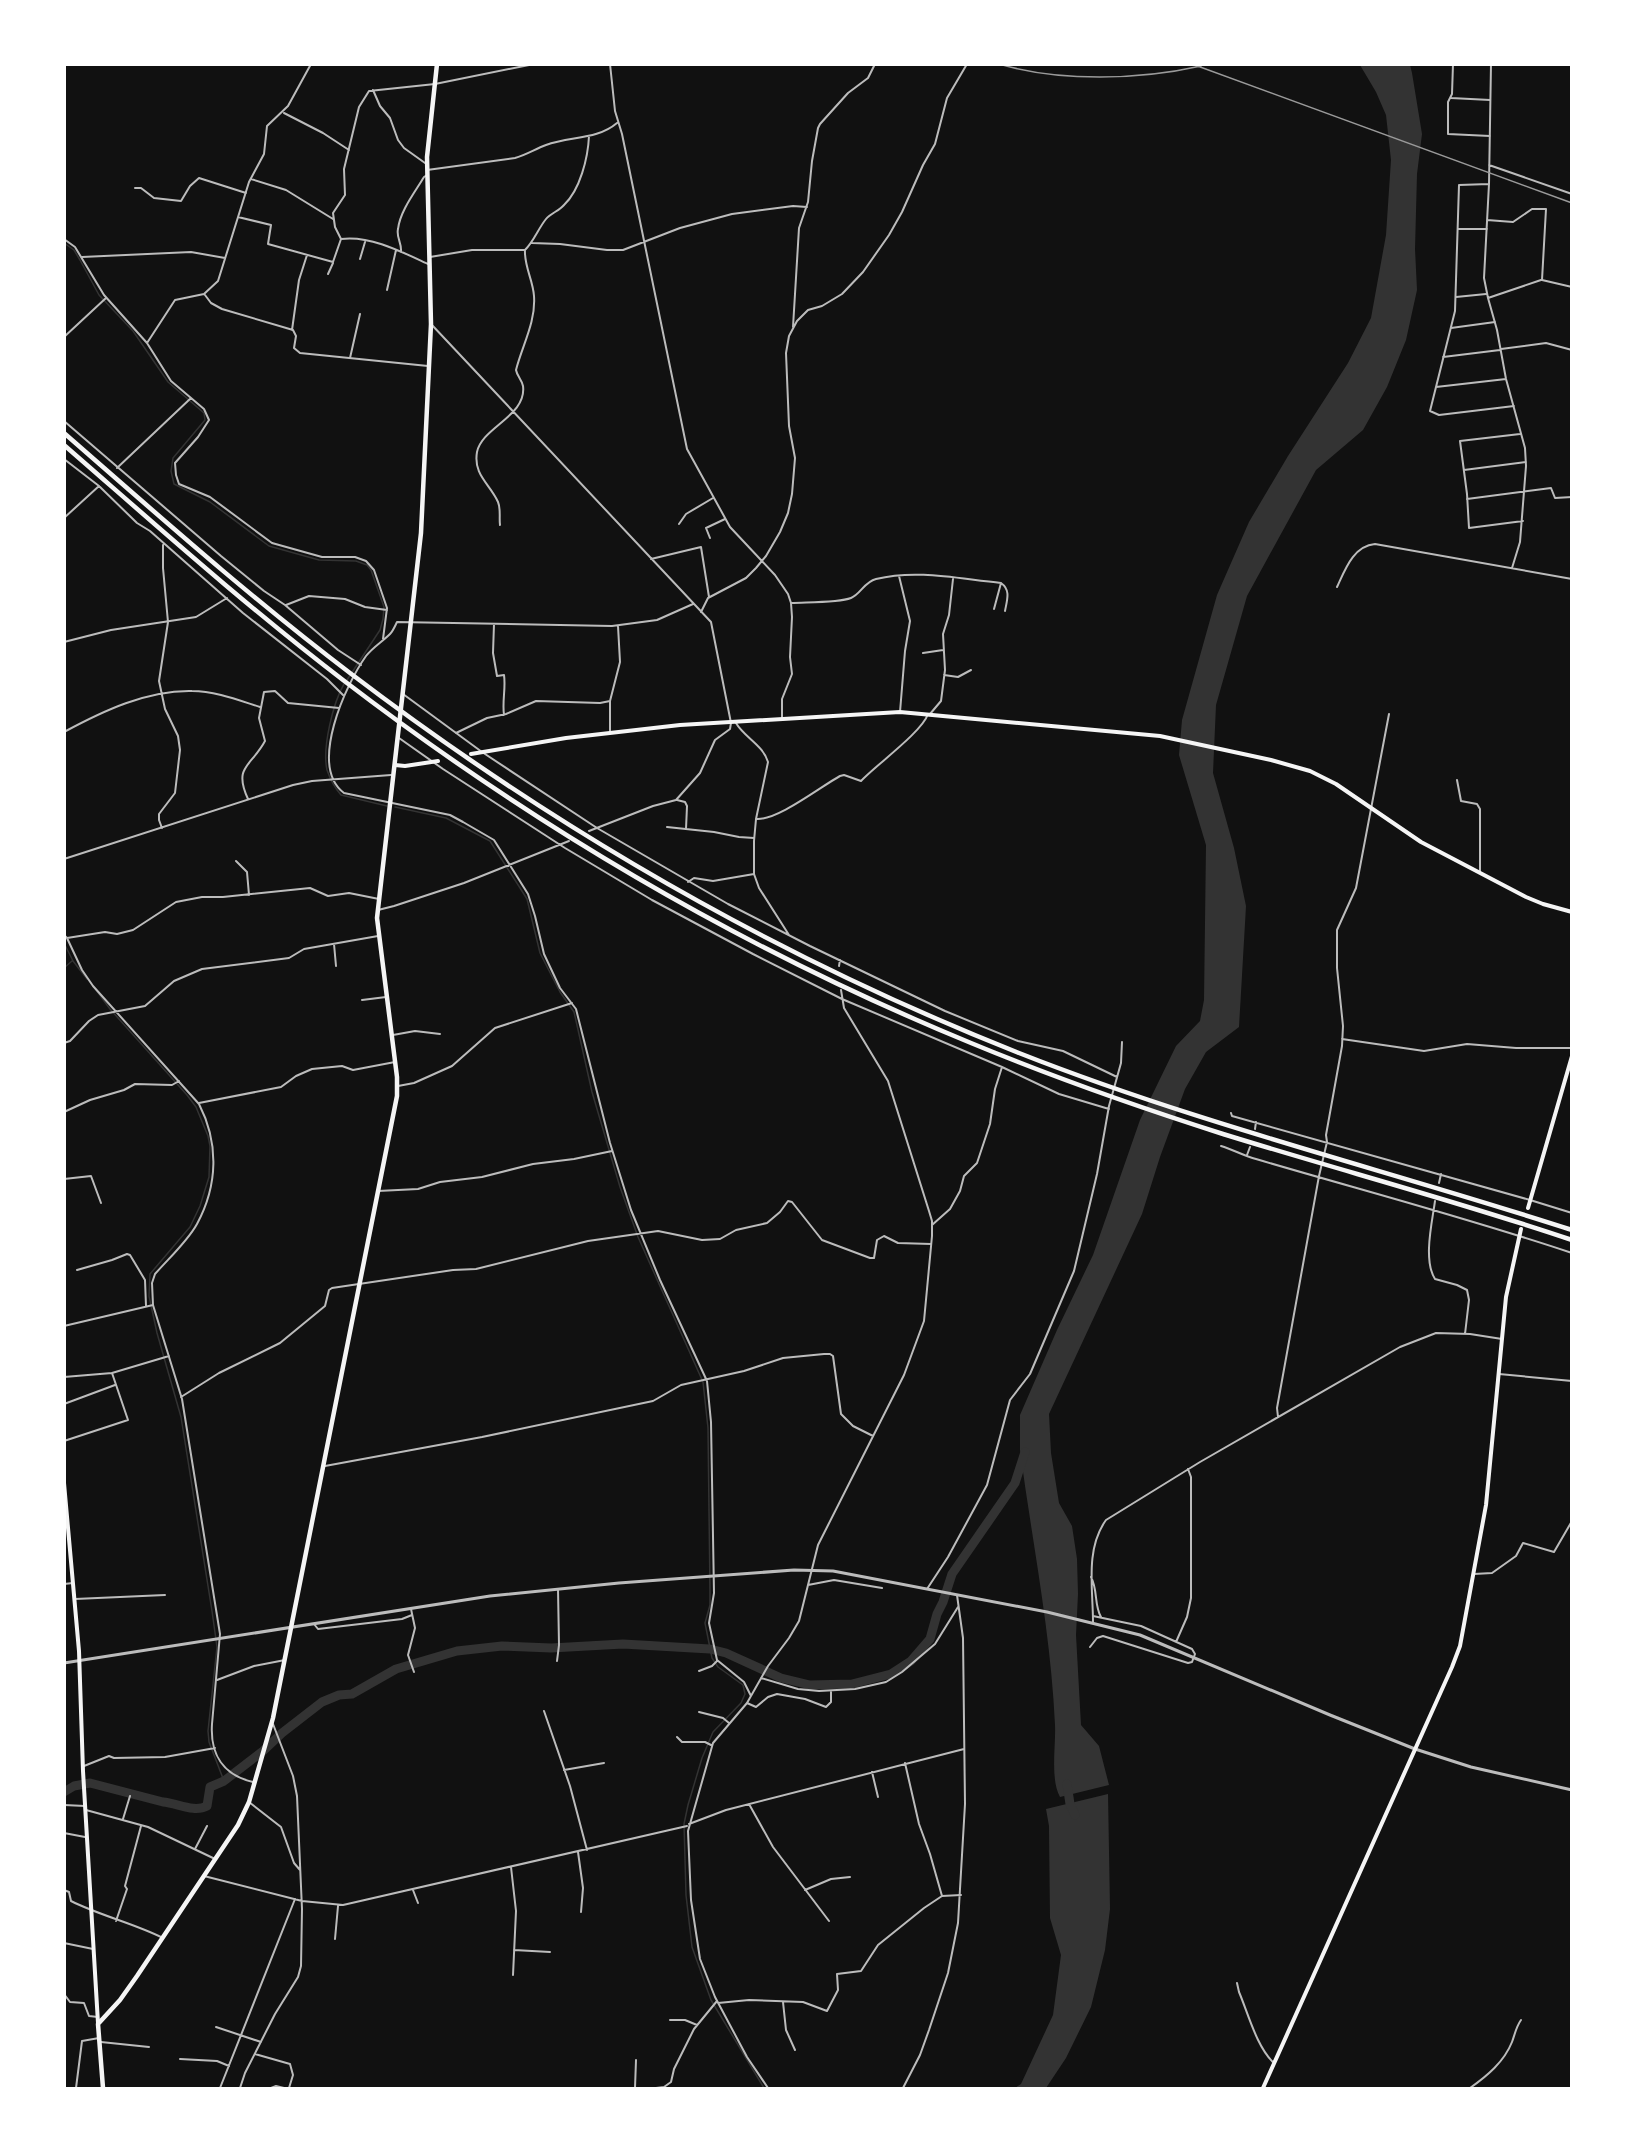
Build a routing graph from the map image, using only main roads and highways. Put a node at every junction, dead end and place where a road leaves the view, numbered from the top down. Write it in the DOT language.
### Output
graph roads {
  1 [pos="437,64"];
  2 [pos="64,434"];
  3 [pos="64,445"];
  4 [pos="471,754"];
  5 [pos="435,762"];
  6 [pos="395,765"];
  7 [pos="1572,912"];
  8 [pos="1572,1056"];
  9 [pos="1528,1208"];
  10 [pos="1521,1228"];
  11 [pos="1572,1230"];
  12 [pos="1572,1240"];
  13 [pos="64,1483"];
  14 [pos="98,2024"];
  15 [pos="103,2088"];
  16 [pos="1263,2088"];
  1 -- 6 [label="highway"];
  2 -- 11 [label="highway"];
  3 -- 12 [label="highway"];
  4 -- 7 [label="main road"];
  5 -- 6 [label="main road"];
  6 -- 14 [label="highway"];
  8 -- 9 [label="main road"];
  10 -- 16 [label="main road"];
  13 -- 14 [label="main road"];
  14 -- 15 [label="highway"];
}
